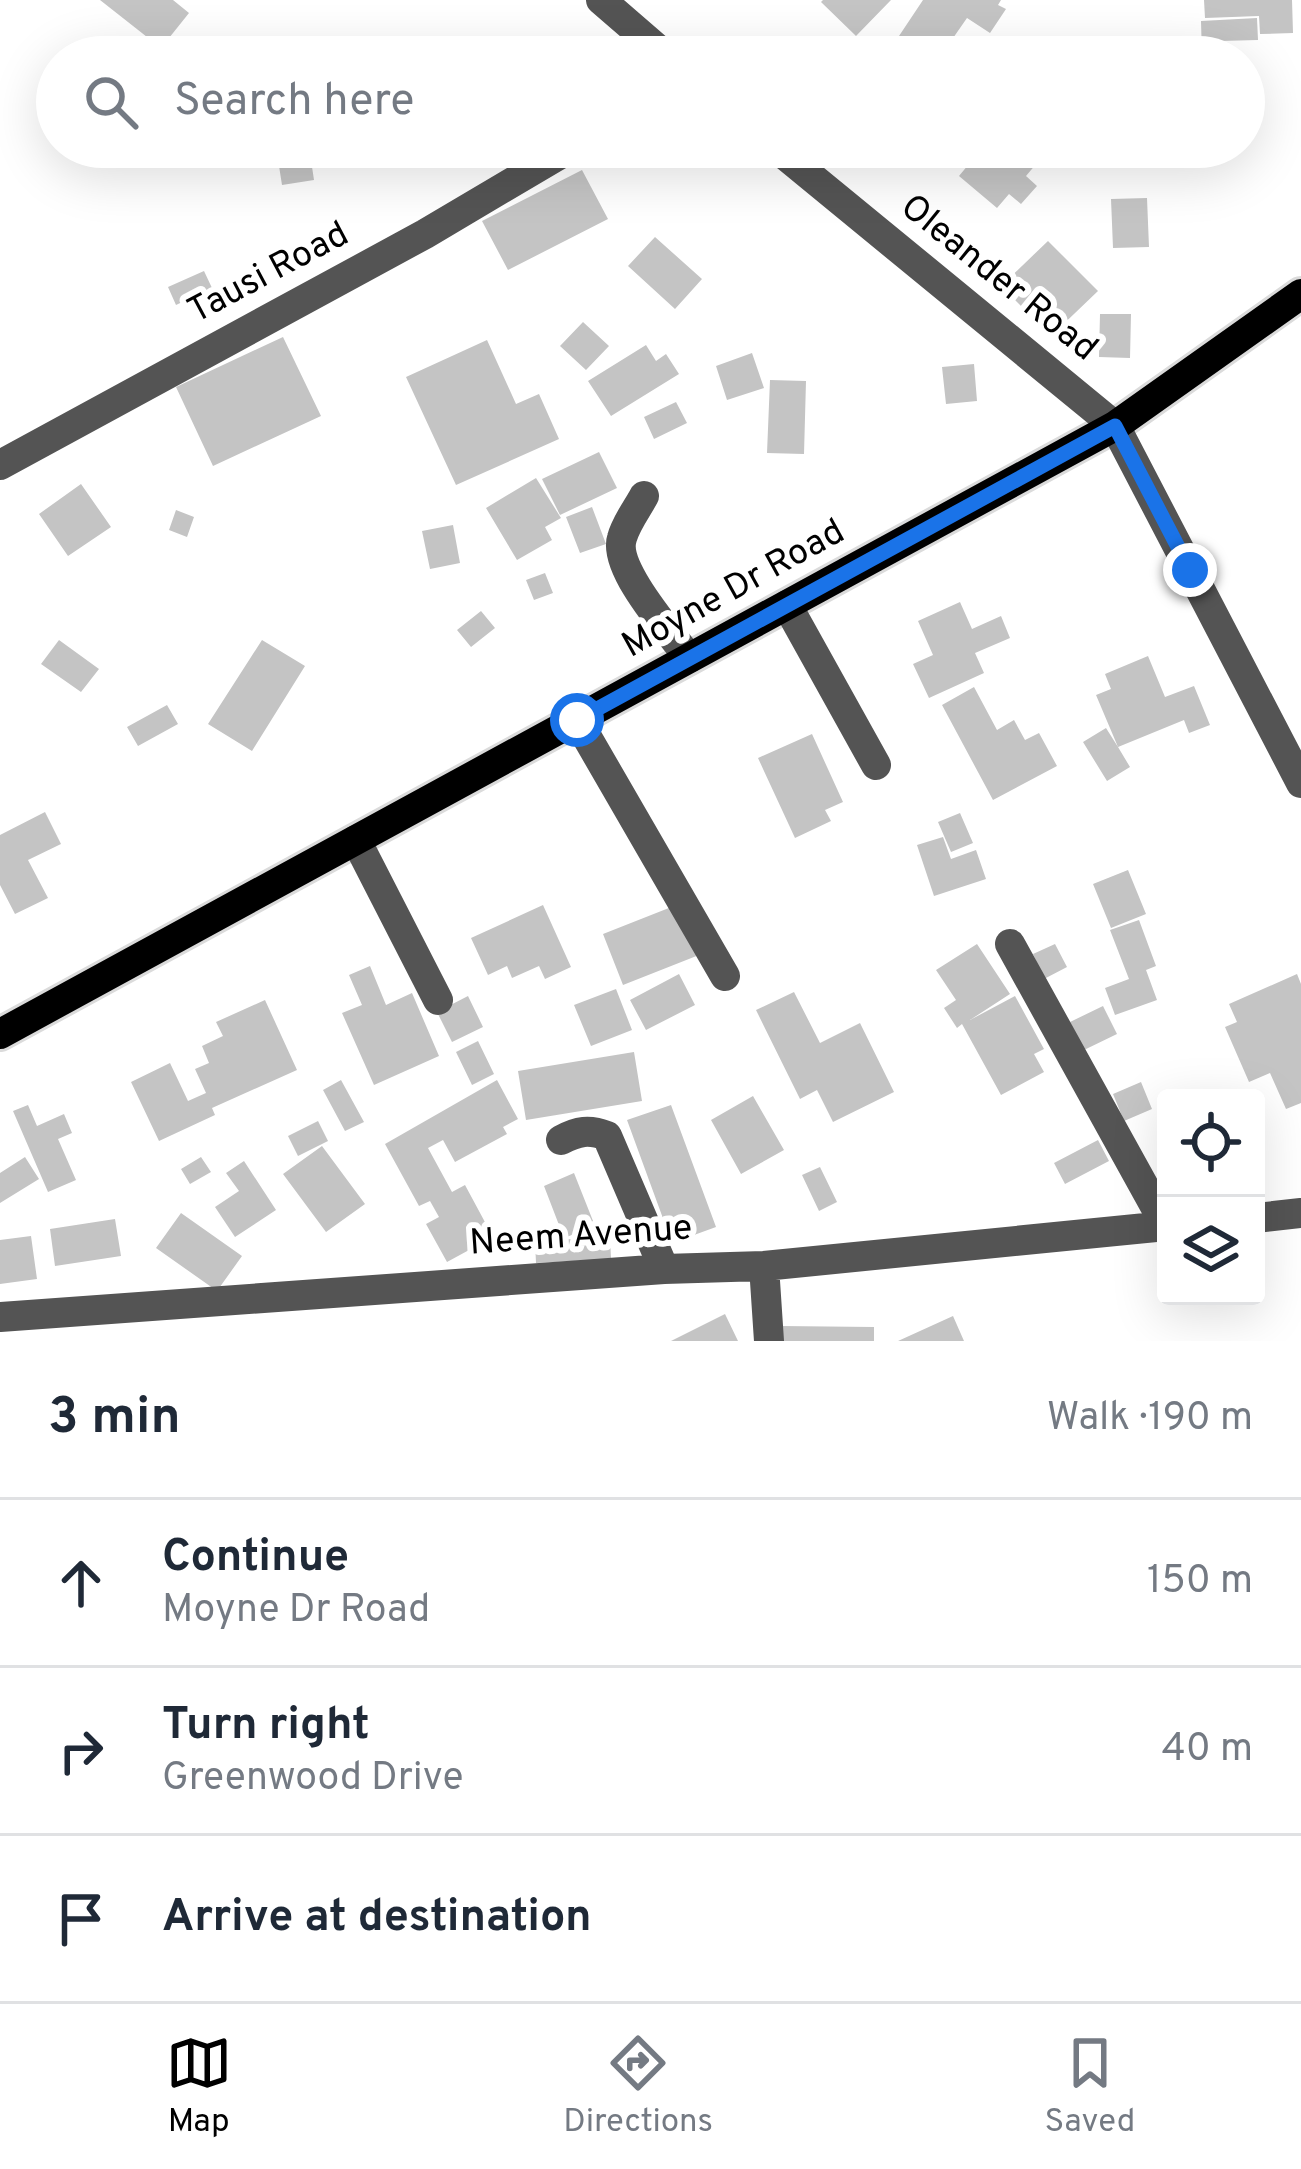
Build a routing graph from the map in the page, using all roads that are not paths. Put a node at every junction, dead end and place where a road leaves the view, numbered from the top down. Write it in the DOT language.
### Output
graph roads {
  1 [pos="601,0"];
  2 [pos="643,36"];
  3 [pos="536,168"];
  4 [pos="802,168"];
  5 [pos="1301,294"];
  6 [pos="1115,426"];
  7 [pos="0,465"];
  8 [pos="644,496"];
  9 [pos="787,605"];
  10 [pos="689,658"];
  11 [pos="577,720"];
  12 [pos="876,765"];
  13 [pos="1301,783"];
  14 [pos="356,840"];
  15 [pos="1010,944"];
  16 [pos="725,976"];
  17 [pos="438,1000"];
  18 [pos="0,1034"];
  19 [pos="561,1140"];
  20 [pos="1157,1210"];
  21 [pos="1301,1214"];
  22 [pos="1265,1217"];
  23 [pos="1157,1227"];
  24 [pos="764,1265"];
  25 [pos="664,1269"];
  26 [pos="0,1317"];
  27 [pos="770,1341"];
  1 -- 2 [label="street"];
  3 -- 7 [label="street, Tausi Road"];
  4 -- 6 [label="street, Oleander Road"];
  5 -- 6 [label="main road, Moyne Dr Road"];
  6 -- 9 [label="main road, Moyne Dr Road"];
  6 -- 13 [label="street"];
  8 -- 10 [label="street"];
  9 -- 10 [label="main road, Moyne Dr Road"];
  9 -- 12 [label="street"];
  10 -- 11 [label="main road, Moyne Dr Road"];
  11 -- 14 [label="main road, Moyne Dr Road"];
  11 -- 16 [label="street"];
  14 -- 17 [label="street"];
  14 -- 18 [label="main road, Moyne Dr Road"];
  15 -- 20 [label="street"];
  19 -- 25 [label="street"];
  21 -- 22 [label="street"];
  23 -- 24 [label="street, Neem Avenue"];
  24 -- 25 [label="street, Neem Avenue"];
  24 -- 27 [label="street"];
  25 -- 26 [label="street, Neem Avenue"];
}
